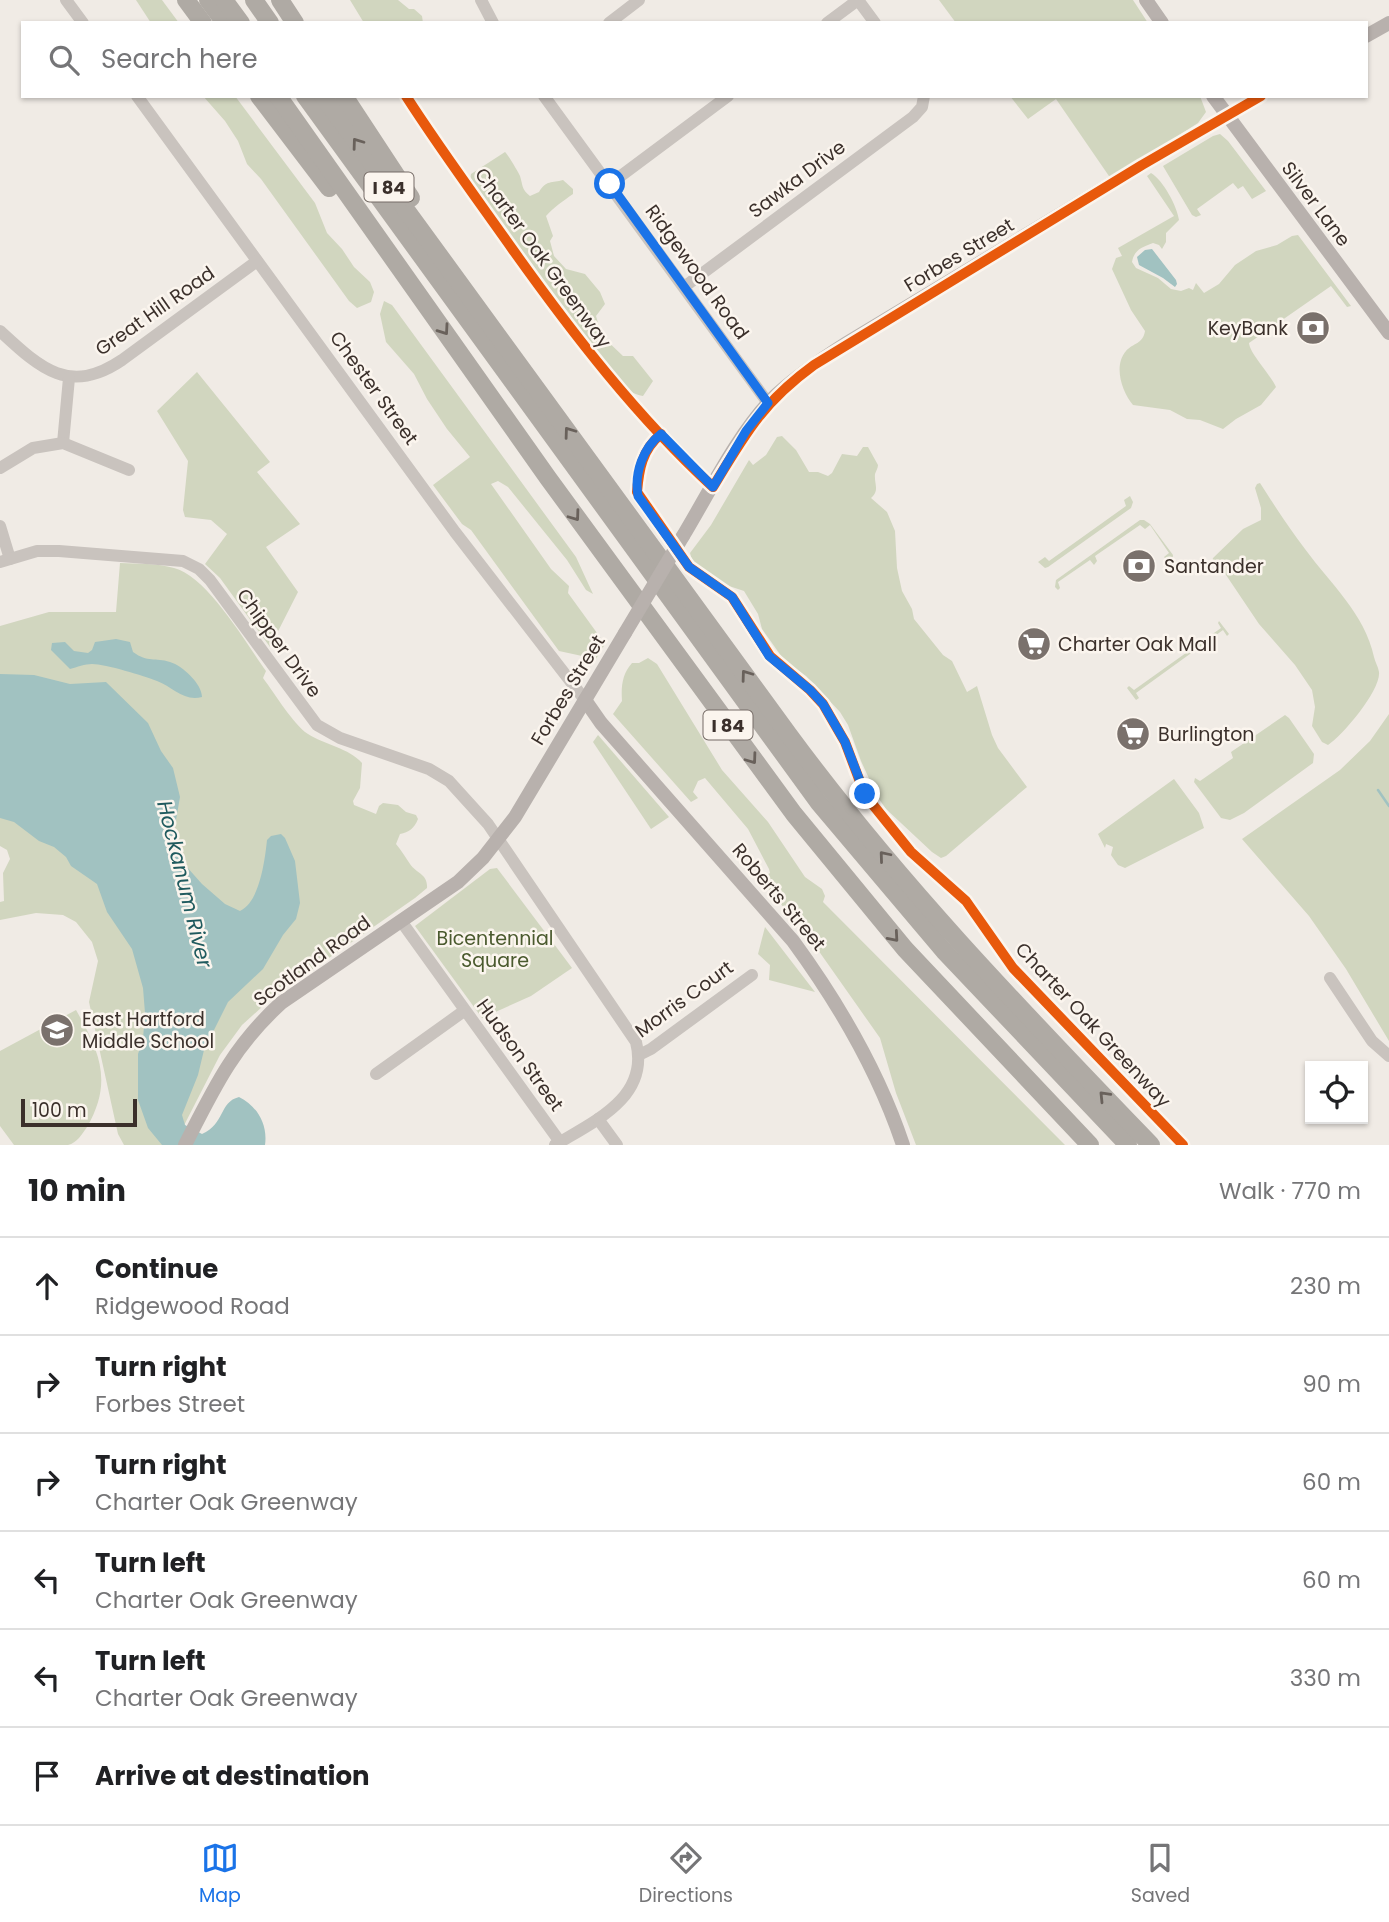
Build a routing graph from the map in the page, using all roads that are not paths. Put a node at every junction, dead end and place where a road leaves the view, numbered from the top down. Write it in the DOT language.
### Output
graph roads {
  1 [pos="66,0"];
  2 [pos="186,0"];
  3 [pos="208,0"];
  4 [pos="254,0"];
  5 [pos="280,0"];
  6 [pos="481,0"];
  7 [pos="858,0"];
  8 [pos="1146,0"];
  9 [pos="633,2"];
  10 [pos="232,13"];
  11 [pos="82,21"];
  12 [pos="202,21"];
  13 [pos="248,21"];
  14 [pos="269,21"];
  15 [pos="294,21"];
  16 [pos="492,21"];
  17 [pos="611,21"];
  18 [pos="830,21"];
  19 [pos="874,21"];
  20 [pos="1161,21"];
  21 [pos="1389,23"];
  22 [pos="1368,35"];
  23 [pos="137,98"];
  24 [pos="261,98"];
  25 [pos="279,98"];
  26 [pos="289,98"];
  27 [pos="295,98"];
  28 [pos="306,98"];
  29 [pos="324,98"];
  30 [pos="345,98"];
  31 [pos="546,98"];
  32 [pos="725,98"];
  33 [pos="924,98"];
  34 [pos="1214,98"];
  35 [pos="1258,98"];
  36 [pos="1226,116"];
  37 [pos="610,184"];
  38 [pos="392,256"];
  39 [pos="257,261"];
  40 [pos="405,274"];
  41 [pos="455,278"];
  42 [pos="684,287"];
  43 [pos="1387,327"];
  44 [pos="0,331"];
  45 [pos="69,378"];
  46 [pos="768,403"];
  47 [pos="63,443"];
  48 [pos="0,468"];
  49 [pos="129,470"];
  50 [pos="0,526"];
  51 [pos="5,561"];
  52 [pos="585,700"];
  53 [pos="498,840"];
  54 [pos="401,921"];
  55 [pos="752,975"];
  56 [pos="1329,978"];
  57 [pos="464,1011"];
  58 [pos="639,1055"];
  59 [pos="1389,1056"];
  60 [pos="376,1074"];
  61 [pos="598,1119"];
  62 [pos="558,1144"];
  63 [pos="185,1145"];
  64 [pos="617,1145"];
  65 [pos="903,1145"];
  66 [pos="1090,1145"];
  67 [pos="1116,1145"];
  68 [pos="1128,1145"];
  69 [pos="1151,1145"];
  1 -- 11 [label="street"];
  2 -- 12 [label="highway"];
  3 -- 10 [label="highway"];
  4 -- 14 [label="highway"];
  5 -- 15 [label="highway"];
  6 -- 16 [label="street"];
  7 -- 18 [label="street"];
  7 -- 19 [label="street"];
  8 -- 20 [label="main road"];
  9 -- 17 [label="street"];
  10 -- 13 [label="highway"];
  21 -- 22 [label="main road"];
  23 -- 39 [label="street, Chester Street"];
  24 -- 40 [label="highway"];
  25 -- 38 [label="highway, I 84"];
  26 -- 38 [label="highway"];
  27 -- 67 [label="highway"];
  28 -- 68 [label="highway"];
  41 -- 29 [label="highway, I 84, one-way"];
  30 -- 41 [label="highway"];
  31 -- 37 [label="street, Ridgewood Road"];
  32 -- 37 [label="street"];
  33 -- 42 [label="street, Sawka Drive"];
  34 -- 36 [label="main road, Silver Lane"];
  35 -- 36 [label="main road, Forbes Street"];
  36 -- 43 [label="main road, Silver Lane"];
  36 -- 46 [label="main road, Forbes Street"];
  37 -- 42 [label="street, Ridgewood Road"];
  38 -- 40 [label="highway, I 84"];
  39 -- 45 [label="street, Great Hill Road"];
  39 -- 52 [label="street, Chester Street"];
  40 -- 66 [label="highway, I 84, one-way"];
  69 -- 41 [label="highway, I 84, one-way"];
  42 -- 46 [label="street, Ridgewood Road"];
  44 -- 45 [label="street"];
  45 -- 47 [label="street"];
  46 -- 52 [label="main road, Forbes Street, bridge"];
  47 -- 48 [label="street"];
  47 -- 49 [label="street"];
  50 -- 51 [label="street"];
  51 -- 53 [label="street, Chipper Drive"];
  52 -- 53 [label="main road, Forbes Street"];
  52 -- 65 [label="main road, Roberts Street"];
  53 -- 54 [label="main road, Scotland Road"];
  53 -- 58 [label="street"];
  54 -- 57 [label="street, Hudson Street"];
  54 -- 63 [label="main road, Scotland Road"];
  55 -- 58 [label="street, Morris Court"];
  56 -- 59 [label="street"];
  57 -- 60 [label="street"];
  57 -- 62 [label="street, Hudson Street"];
  58 -- 61 [label="street"];
  61 -- 62 [label="street"];
  61 -- 64 [label="street"];
}
